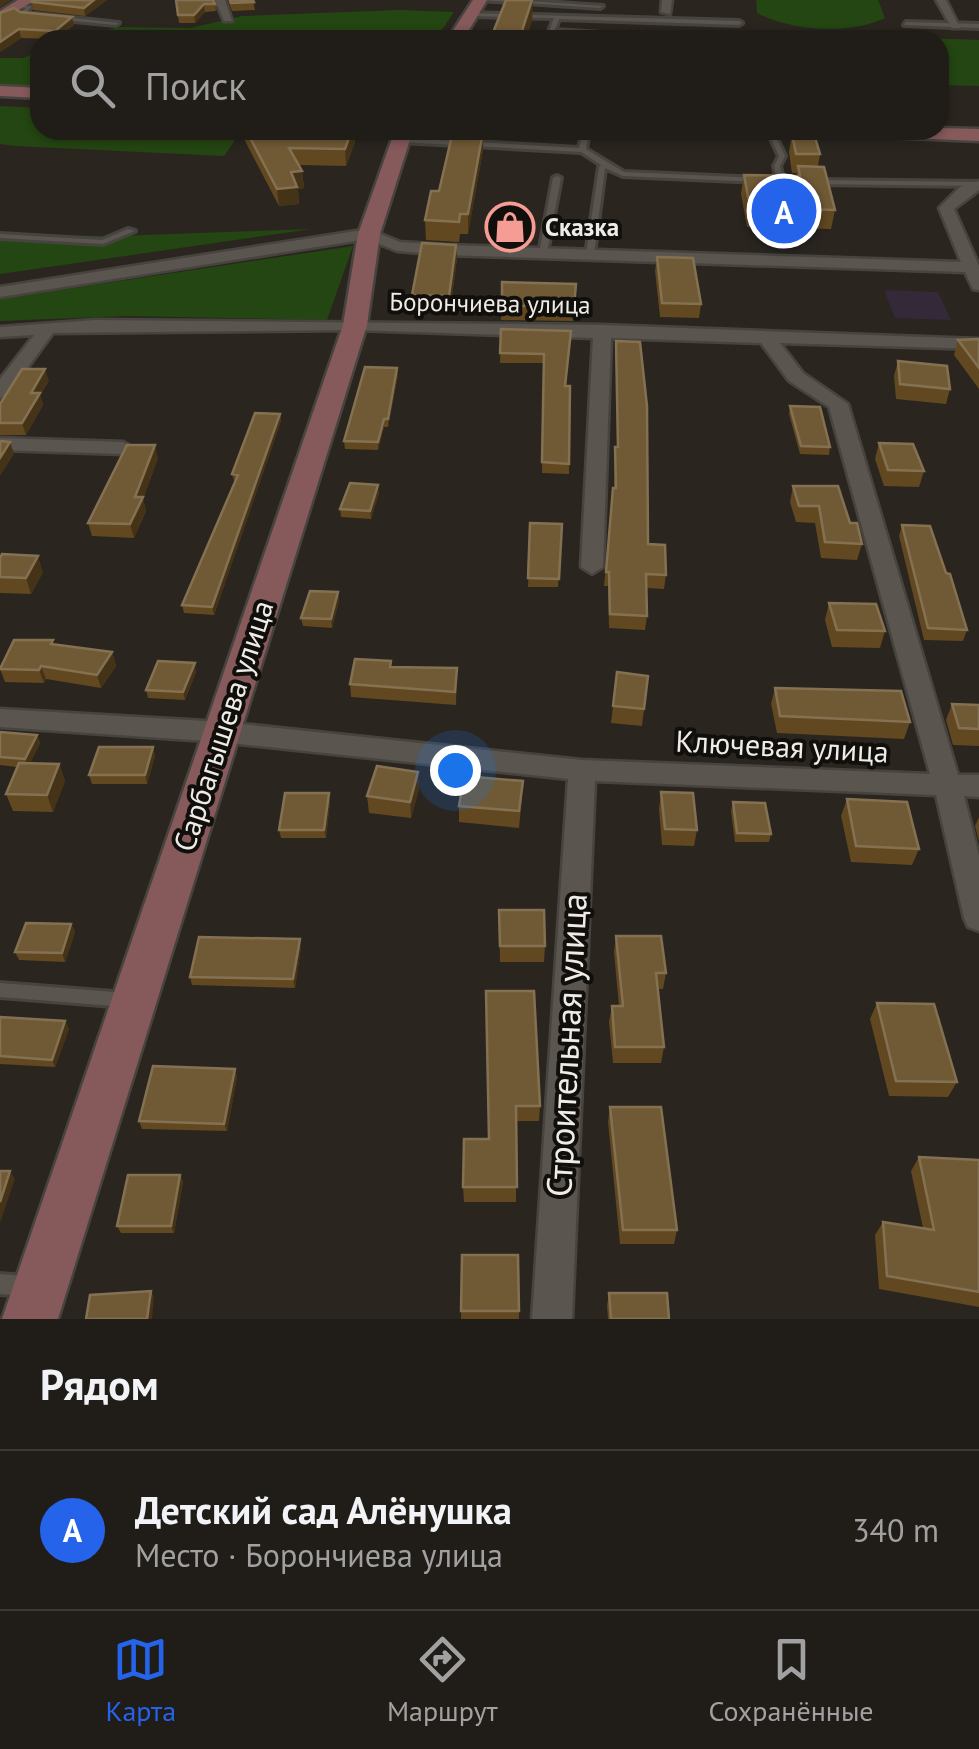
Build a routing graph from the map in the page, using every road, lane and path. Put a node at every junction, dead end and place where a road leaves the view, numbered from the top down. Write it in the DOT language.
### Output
graph roads {
  1 [pos="220,0"];
  2 [pos="941,0"];
  3 [pos="23,3"];
  4 [pos="478,5"];
  5 [pos="600,6"];
  6 [pos="0,17"];
  7 [pos="557,17"];
  8 [pos="228,19"];
  9 [pos="738,23"];
  10 [pos="116,24"];
  11 [pos="906,24"];
  12 [pos="956,26"];
  13 [pos="979,26"];
  14 [pos="462,30"];
  15 [pos="553,30"];
  16 [pos="0,91"];
  17 [pos="30,92"];
  18 [pos="949,133"];
  19 [pos="979,135"];
  20 [pos="400,140"];
  21 [pos="462,140"];
  22 [pos="584,140"];
  23 [pos="775,140"];
  24 [pos="582,150"];
  25 [pos="602,167"];
  26 [pos="557,178"];
  27 [pos="781,181"];
  28 [pos="979,185"];
  29 [pos="130,231"];
  30 [pos="369,234"];
  31 [pos="0,236"];
  32 [pos="543,252"];
  33 [pos="590,254"];
  34 [pos="969,267"];
  35 [pos="979,285"];
  36 [pos="0,292"];
  37 [pos="355,325"];
  38 [pos="47,329"];
  39 [pos="602,330"];
  40 [pos="0,332"];
  41 [pos="766,336"];
  42 [pos="979,344"];
  43 [pos="0,392"];
  44 [pos="0,444"];
  45 [pos="124,448"];
  46 [pos="592,566"];
  47 [pos="0,718"];
  48 [pos="222,732"];
  49 [pos="582,770"];
  50 [pos="979,786"];
  51 [pos="948,787"];
  52 [pos="979,918"];
  53 [pos="0,990"];
  54 [pos="134,1001"];
  55 [pos="0,1284"];
  56 [pos="35,1303"];
  57 [pos="552,1319"];
  1 -- 8 [label="street"];
  2 -- 12 [label="street"];
  3 -- 6 [label="street"];
  3 -- 10 [label="lane"];
  4 -- 5 [label="lane"];
  4 -- 7 [label="lane"];
  4 -- 14 [label="street"];
  7 -- 9 [label="lane"];
  7 -- 15 [label="lane"];
  11 -- 12 [label="lane"];
  12 -- 13 [label="lane"];
  16 -- 17 [label="street"];
  18 -- 19 [label="street"];
  20 -- 30 [label="street, Сарбагышева улица"];
  21 -- 24 [label="lane"];
  22 -- 24 [label="lane"];
  23 -- 27 [label="lane"];
  24 -- 25 [label="lane"];
  25 -- 27 [label="lane"];
  25 -- 33 [label="lane"];
  26 -- 32 [label="lane"];
  27 -- 28 [label="lane"];
  28 -- 34 [label="street"];
  29 -- 31 [label="lane"];
  30 -- 32 [label="street, Борончиева улица"];
  30 -- 36 [label="street, Борончиева улица"];
  30 -- 37 [label="street, Сарбагышева улица"];
  32 -- 33 [label="street, Борончиева улица"];
  33 -- 34 [label="street, Борончиева улица"];
  34 -- 35 [label="street"];
  37 -- 38 [label="street, Борончиева улица"];
  37 -- 39 [label="street, Борончиева улица"];
  37 -- 48 [label="street, Сарбагышева улица"];
  38 -- 40 [label="street, Борончиева улица"];
  38 -- 43 [label="street"];
  39 -- 41 [label="street, Борончиева улица"];
  39 -- 46 [label="street"];
  41 -- 42 [label="street, Борончиева улица"];
  41 -- 51 [label="street"];
  44 -- 45 [label="street"];
  47 -- 48 [label="street, Ключевая улица"];
  48 -- 49 [label="street, Ключевая улица"];
  48 -- 54 [label="street, Сарбагышева улица"];
  49 -- 51 [label="street, Ключевая улица"];
  49 -- 57 [label="street, Строительная улица"];
  50 -- 51 [label="street, Ключевая улица"];
  51 -- 52 [label="street"];
  53 -- 54 [label="lane"];
  54 -- 56 [label="street, Сарбагышева улица"];
  55 -- 56 [label="lane"];
}
